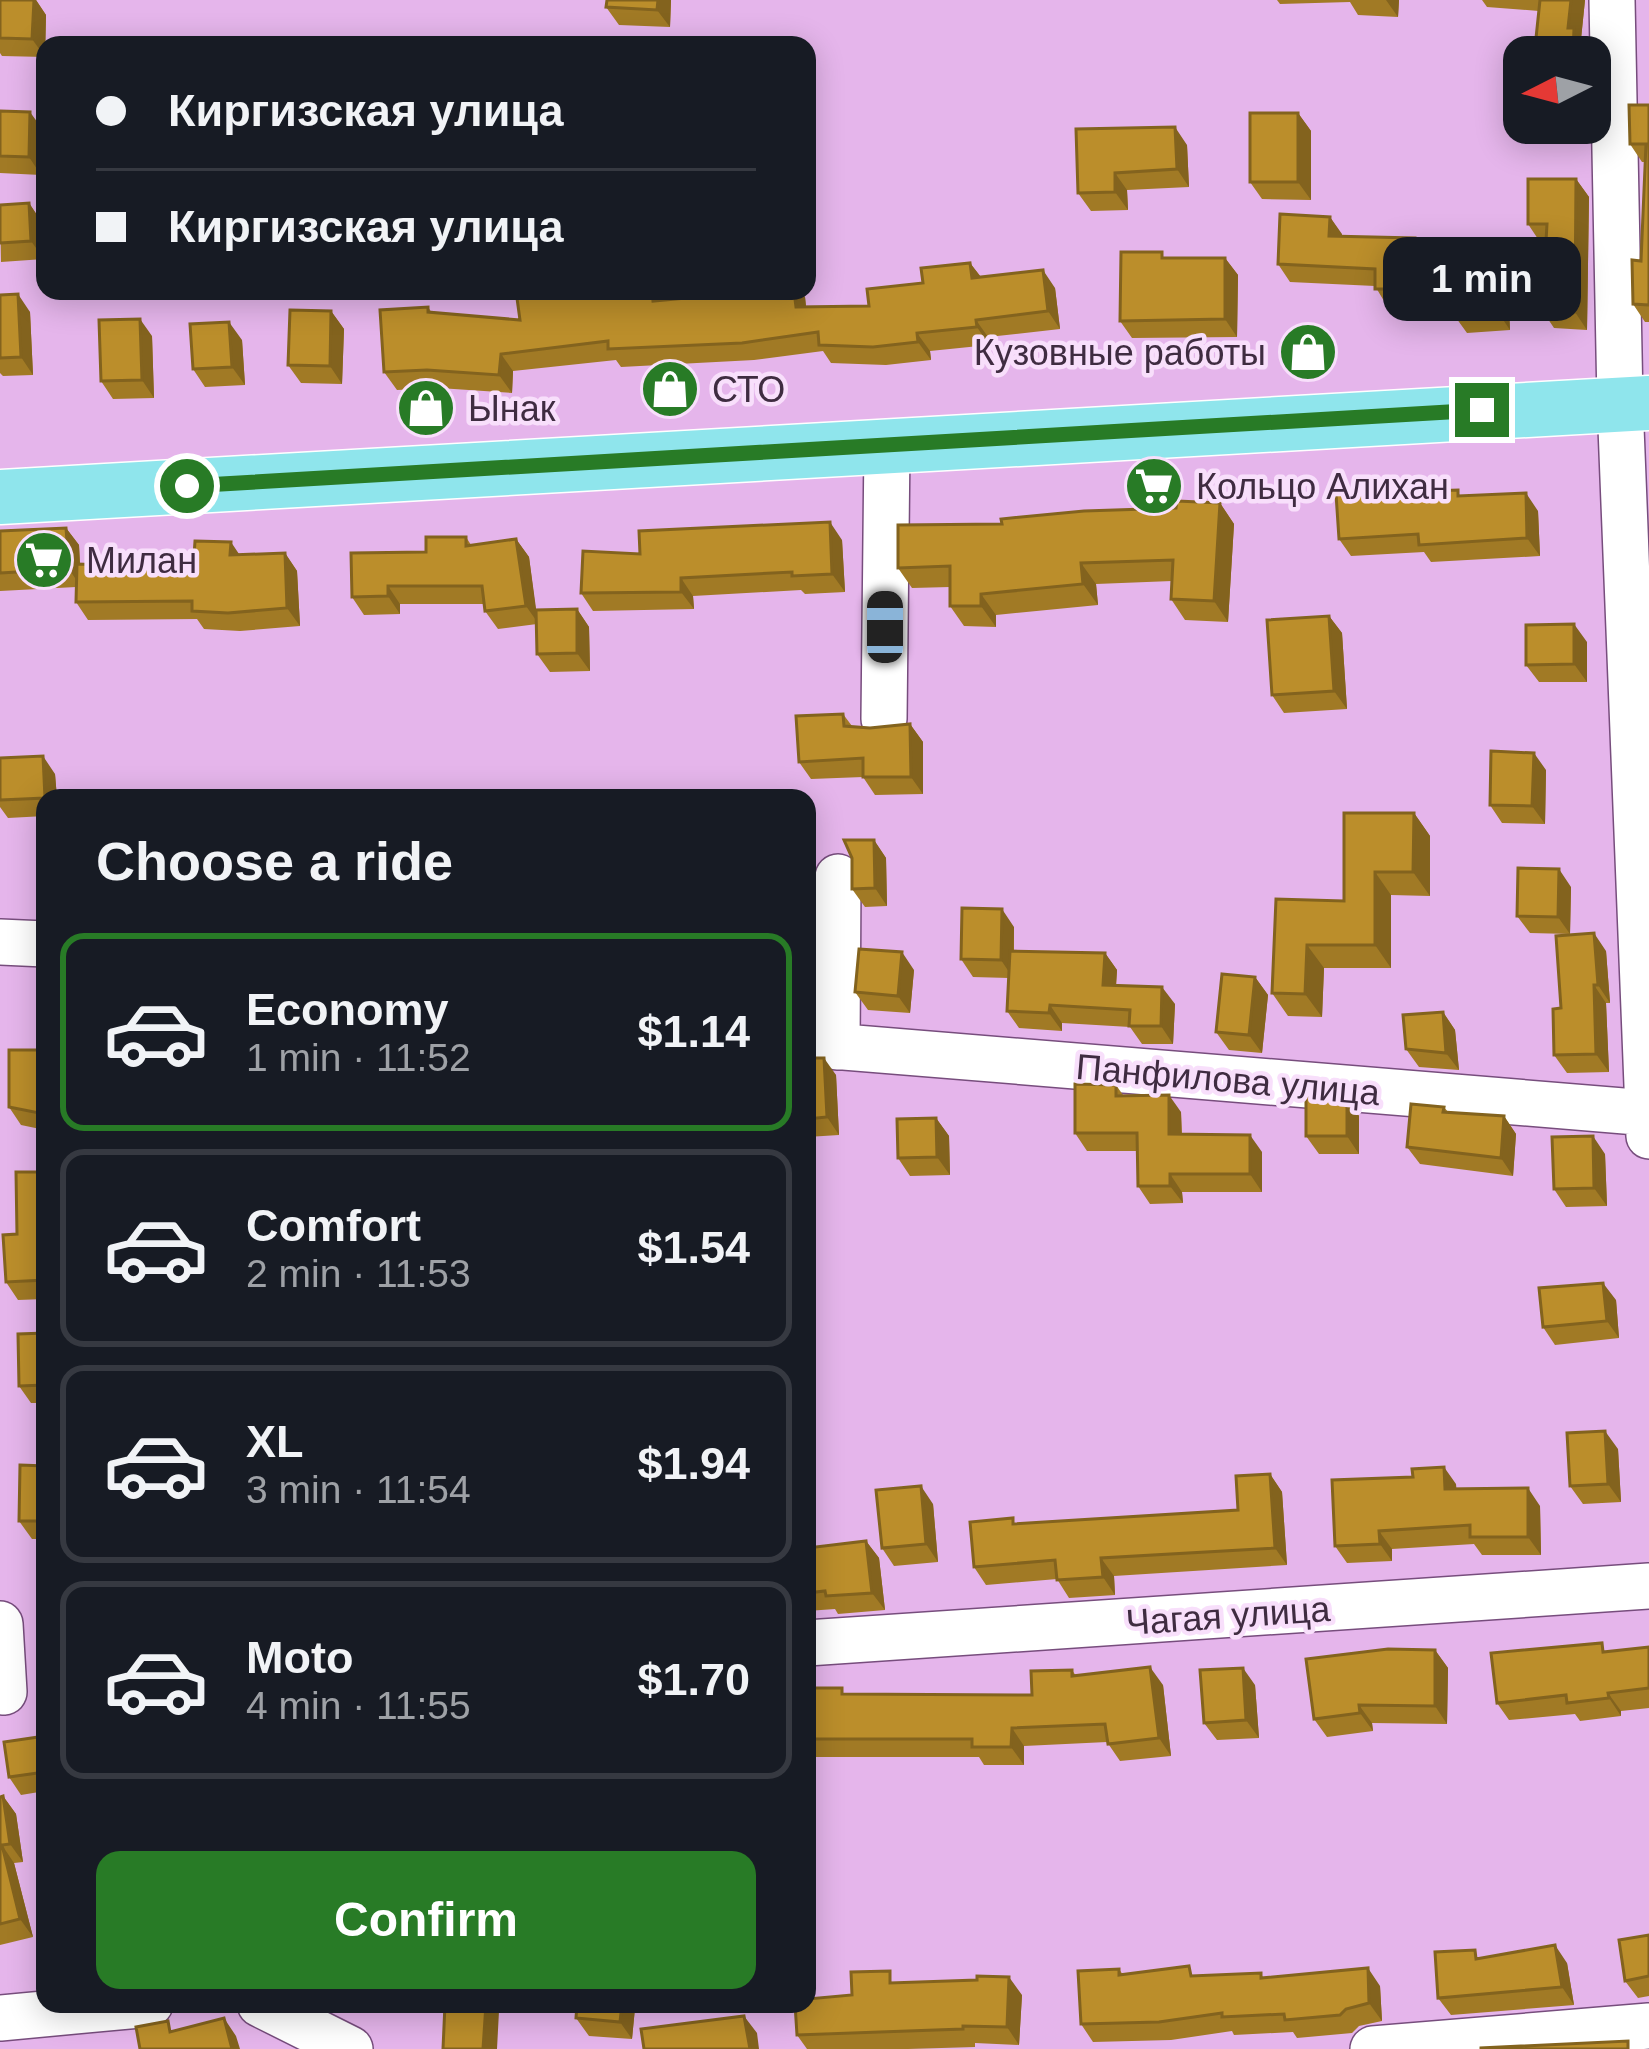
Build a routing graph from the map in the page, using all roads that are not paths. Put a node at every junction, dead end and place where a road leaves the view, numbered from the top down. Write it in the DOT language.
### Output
graph roads {
  1 [pos="1612,0"];
  2 [pos="1634,402"];
  3 [pos="886,445"];
  4 [pos="0,497"];
  5 [pos="884,719"];
  6 [pos="838,877"];
  7 [pos="0,941"];
  8 [pos="36,943"];
  9 [pos="822,1046"];
  10 [pos="1648,1121"];
  11 [pos="1649,1586"];
  12 [pos="0,1624"];
  13 [pos="816,1642"];
  14 [pos="16,1691"];
  15 [pos="54,2013"];
  16 [pos="278,2013"];
  17 [pos="0,2018"];
  18 [pos="1649,2026"];
  19 [pos="350,2049"];
  20 [pos="1373,2049"];
  1 -- 2 [label="street"];
  2 -- 3 [label="main road"];
  2 -- 10 [label="street"];
  3 -- 4 [label="main road"];
  3 -- 5 [label="street"];
  6 -- 9 [label="street"];
  7 -- 8 [label="street"];
  9 -- 10 [label="street, Панфилова улица"];
  11 -- 13 [label="street, Чагая улица"];
  12 -- 14 [label="street"];
  15 -- 17 [label="street"];
  16 -- 19 [label="street"];
  18 -- 20 [label="street"];
}
